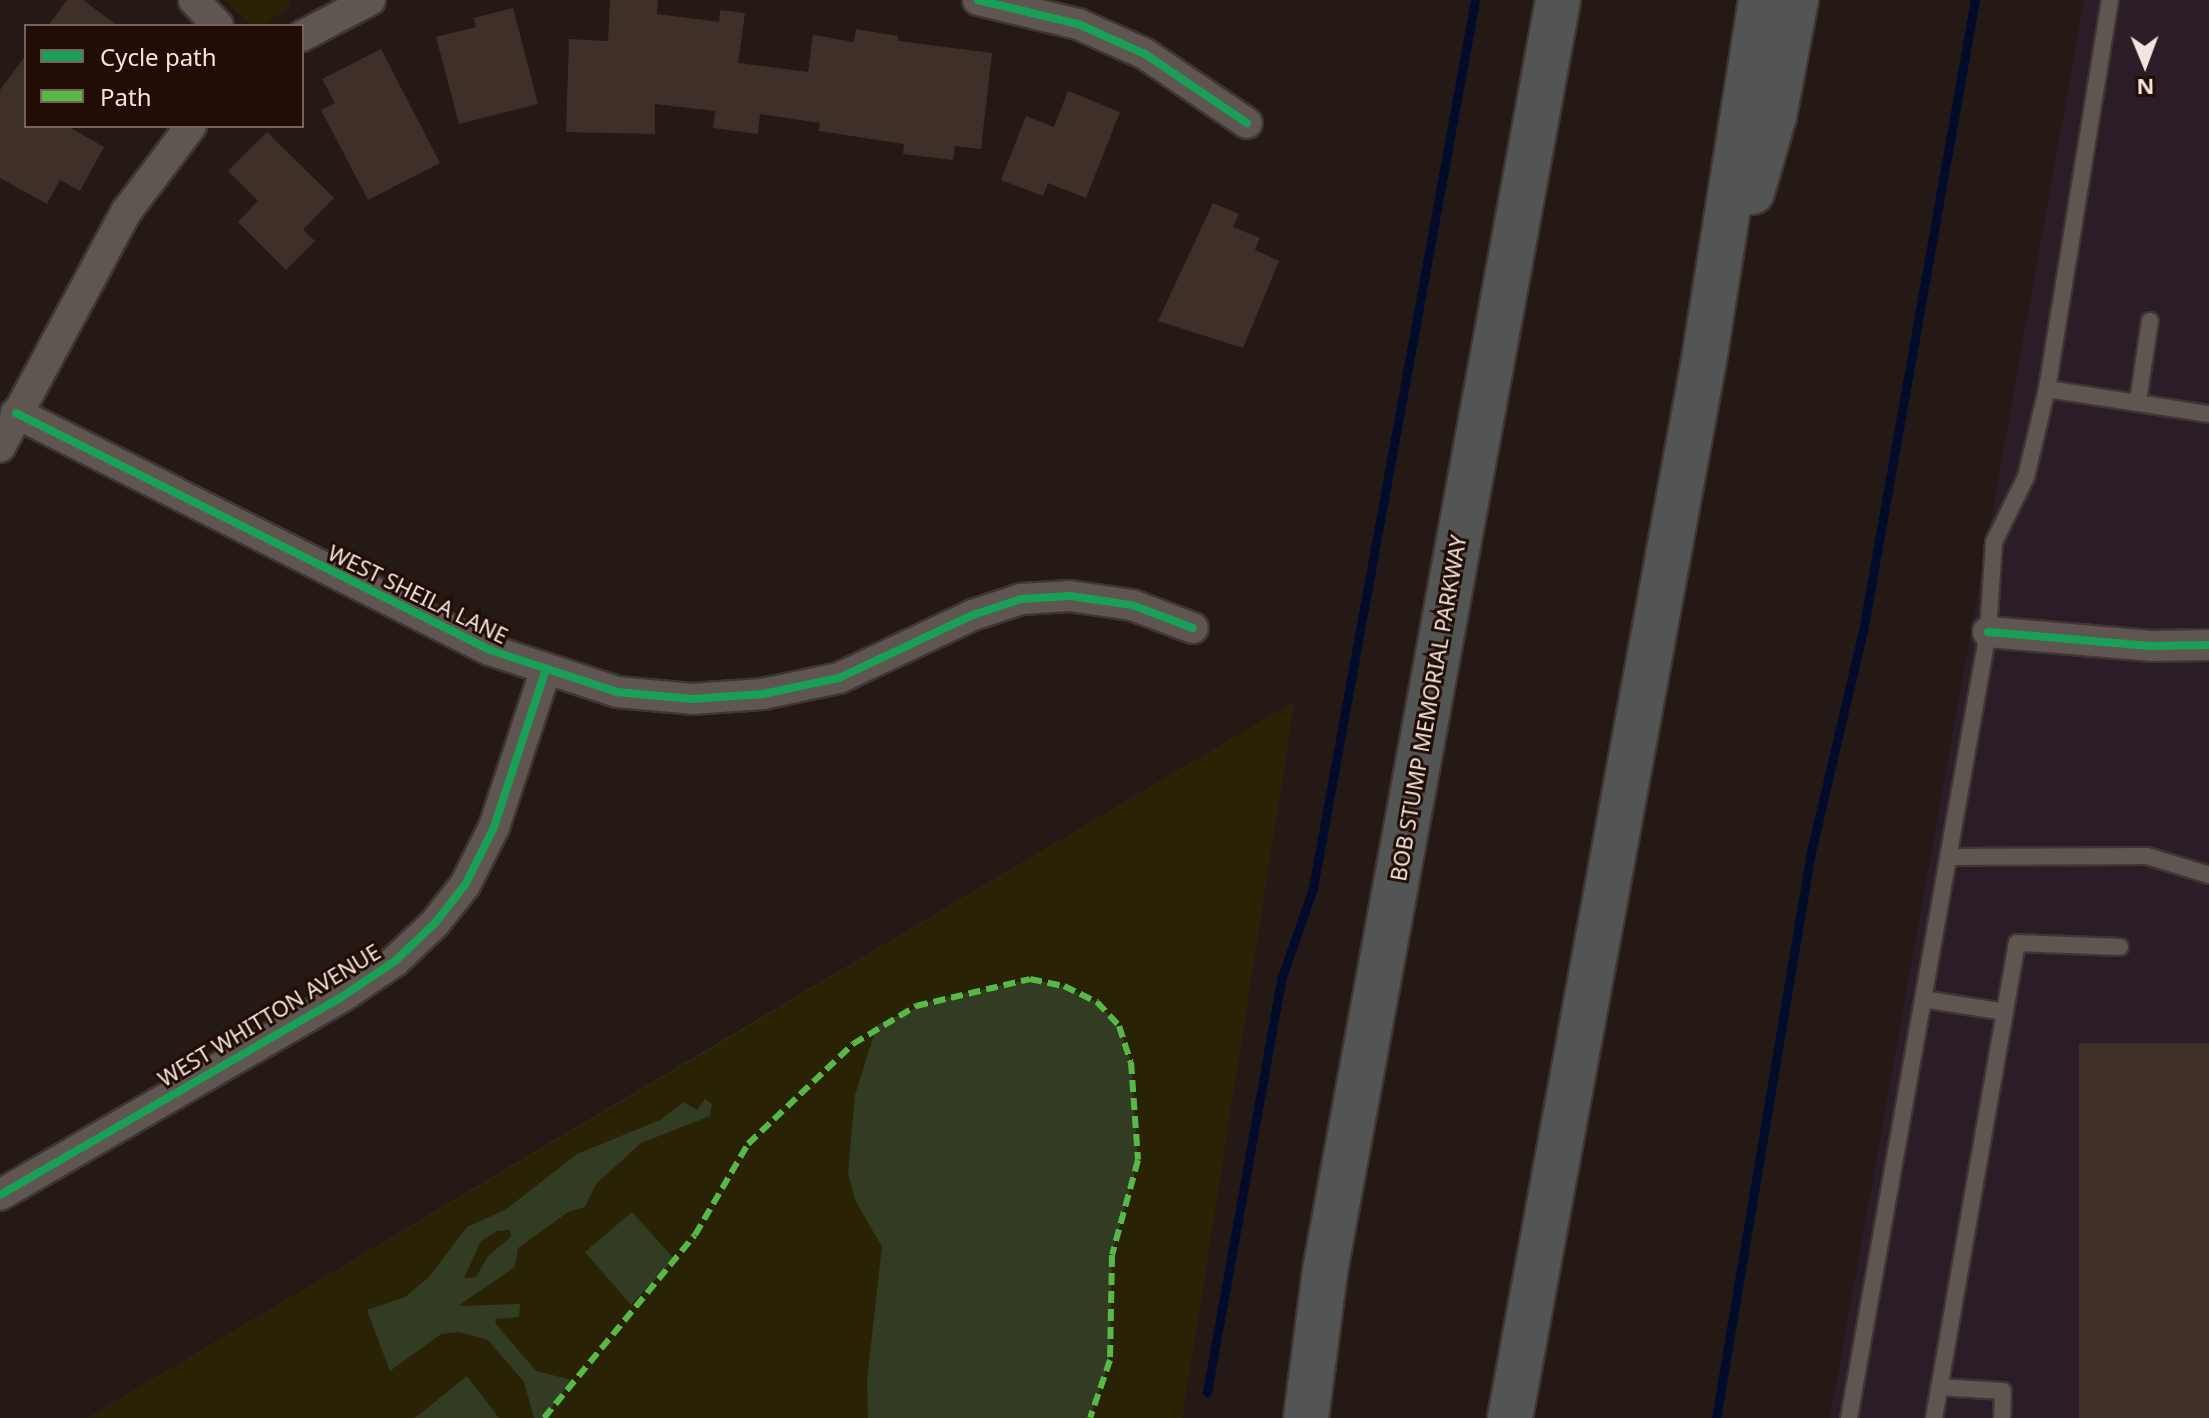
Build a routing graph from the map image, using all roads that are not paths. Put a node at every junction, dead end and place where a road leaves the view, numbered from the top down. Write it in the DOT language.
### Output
graph roads {
  1 [pos="194,0"];
  2 [pos="370,0"];
  3 [pos="978,0"];
  4 [pos="1558,0"];
  5 [pos="1761,0"];
  6 [pos="1796,0"];
  7 [pos="2110,0"];
  8 [pos="216,24"];
  9 [pos="304,35"];
  10 [pos="1247,123"];
  11 [pos="189,128"];
  12 [pos="2150,321"];
  13 [pos="1704,360"];
  14 [pos="2047,389"];
  15 [pos="2138,401"];
  16 [pos="16,413"];
  17 [pos="2209,414"];
  18 [pos="0,447"];
  19 [pos="1193,628"];
  20 [pos="1988,632"];
  21 [pos="2209,645"];
  22 [pos="545,672"];
  23 [pos="1948,857"];
  24 [pos="2209,875"];
  25 [pos="2120,947"];
  26 [pos="1923,999"];
  27 [pos="2005,1012"];
  28 [pos="0,1195"];
  29 [pos="1325,1271"];
  30 [pos="1939,1387"];
  31 [pos="1278,1418"];
  32 [pos="1306,1418"];
  33 [pos="1510,1418"];
  34 [pos="1849,1418"];
  35 [pos="1934,1418"];
  36 [pos="2002,1418"];
  1 -- 8 [label="street"];
  2 -- 9 [label="street"];
  3 -- 10 [label="street"];
  4 -- 29 [label="highway, BOB STUMP MEMORIAL PARKWAY"];
  5 -- 13 [label="highway"];
  6 -- 13 [label="highway"];
  7 -- 14 [label="lane"];
  11 -- 16 [label="street"];
  12 -- 15 [label="lane"];
  13 -- 33 [label="highway"];
  14 -- 15 [label="lane"];
  14 -- 20 [label="lane"];
  15 -- 17 [label="lane"];
  16 -- 18 [label="street"];
  16 -- 22 [label="street, WEST SHEILA LANE"];
  19 -- 22 [label="street, WEST SHEILA LANE"];
  20 -- 21 [label="street"];
  20 -- 23 [label="lane"];
  22 -- 28 [label="street, WEST WHITTON AVENUE"];
  23 -- 24 [label="lane"];
  23 -- 26 [label="lane"];
  25 -- 27 [label="lane"];
  26 -- 27 [label="lane"];
  26 -- 34 [label="lane"];
  27 -- 30 [label="lane"];
  29 -- 31 [label="highway"];
  29 -- 32 [label="highway, BOB STUMP MEMORIAL PARKWAY"];
  30 -- 35 [label="lane"];
  30 -- 36 [label="lane"];
}
